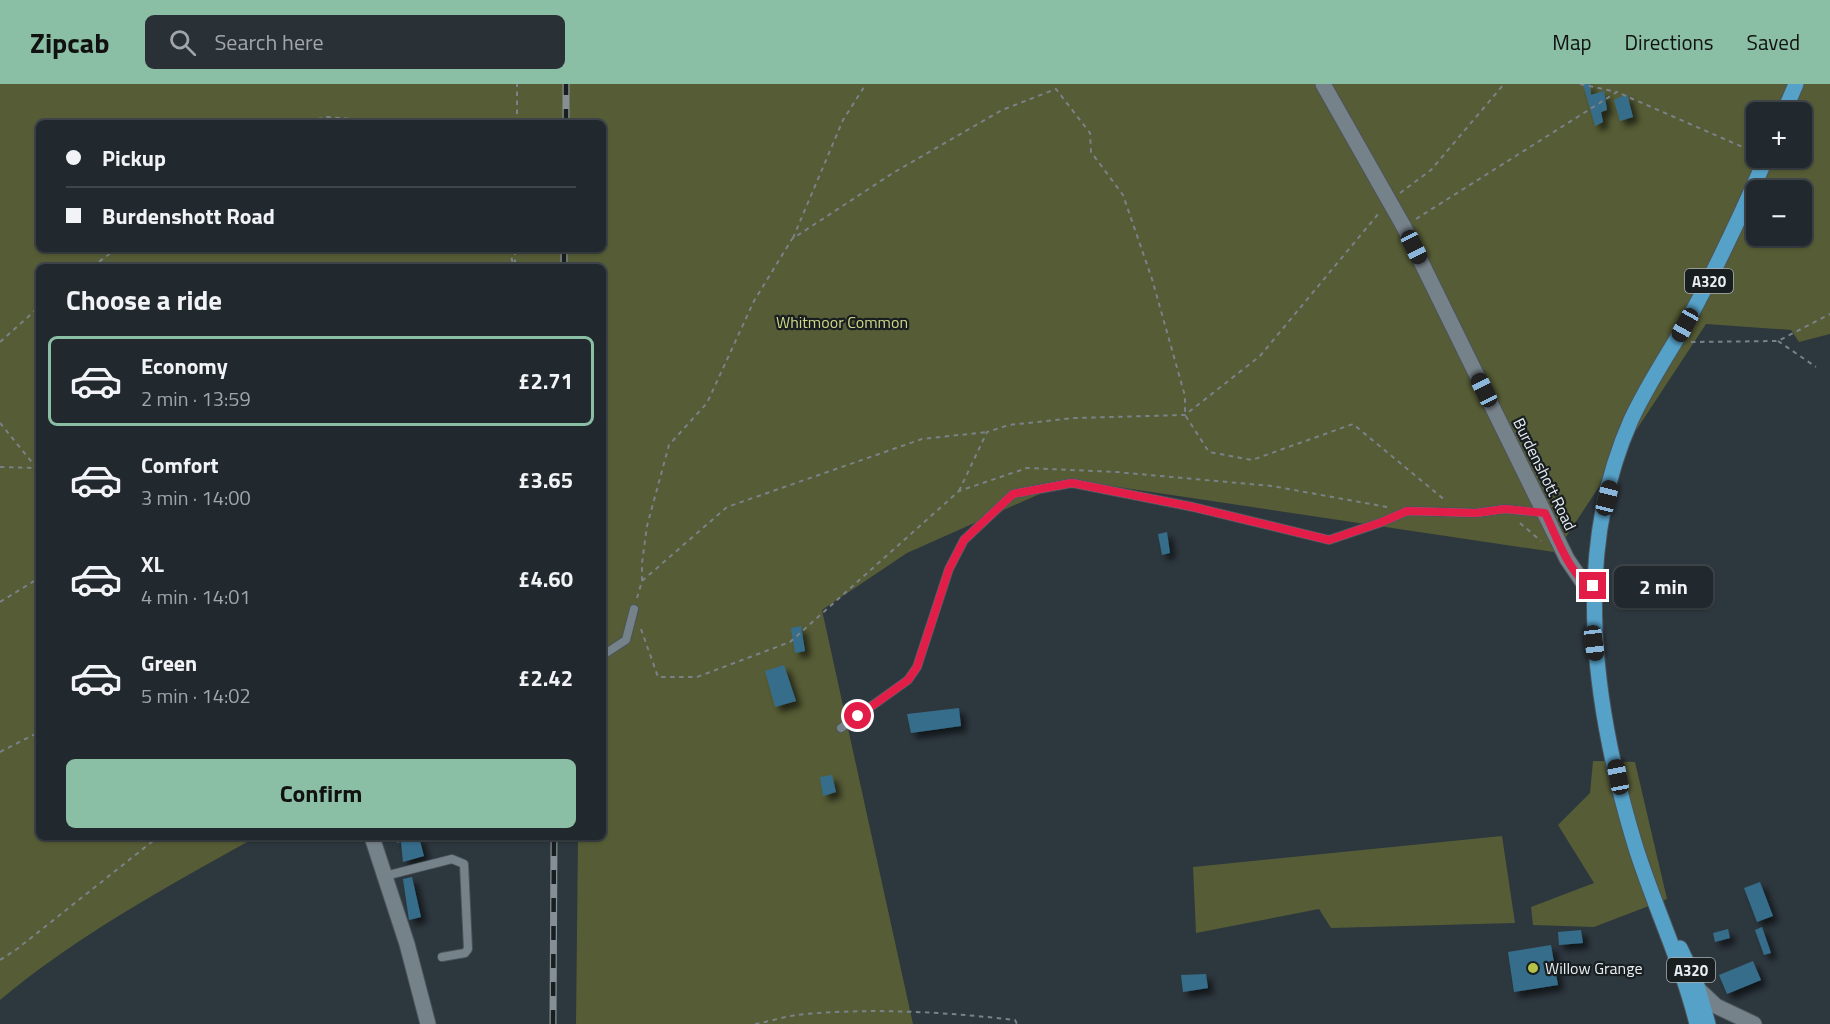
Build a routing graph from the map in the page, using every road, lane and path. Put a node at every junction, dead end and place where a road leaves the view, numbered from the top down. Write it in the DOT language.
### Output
graph roads {
  1 [pos="517,84"];
  2 [pos="867,84"];
  3 [pos="1323,84"];
  4 [pos="1504,84"];
  5 [pos="1580,84"];
  6 [pos="1796,84"];
  7 [pos="1617,92"];
  8 [pos="1788,102"];
  9 [pos="314,120"];
  10 [pos="366,120"];
  11 [pos="517,120"];
  12 [pos="1746,149"];
  13 [pos="1761,168"];
  14 [pos="1388,202"];
  15 [pos="1404,227"];
  16 [pos="792,239"];
  17 [pos="112,252"];
  18 [pos="96,264"];
  19 [pos="36,310"];
  20 [pos="1830,314"];
  21 [pos="1778,341"];
  22 [pos="0,342"];
  23 [pos="1676,342"];
  24 [pos="1816,367"];
  25 [pos="1185,415"];
  26 [pos="0,423"];
  27 [pos="987,432"];
  28 [pos="0,467"];
  29 [pos="36,467"];
  30 [pos="36,469"];
  31 [pos="959,492"];
  32 [pos="1505,509"];
  33 [pos="1407,511"];
  34 [pos="1458,513"];
  35 [pos="1545,513"];
  36 [pos="1548,548"];
  37 [pos="36,580"];
  38 [pos="642,581"];
  39 [pos="1593,586"];
  40 [pos="0,602"];
  41 [pos="633,609"];
  42 [pos="606,653"];
  43 [pos="841,728"];
  44 [pos="36,734"];
  45 [pos="0,752"];
  46 [pos="154,840"];
  47 [pos="373,840"];
  48 [pos="385,876"];
  49 [pos="1663,920"];
  50 [pos="442,957"];
  51 [pos="0,960"];
  52 [pos="1698,989"];
  53 [pos="428,1024"];
  54 [pos="755,1024"];
  55 [pos="1017,1024"];
  56 [pos="1697,1024"];
  57 [pos="1708,1024"];
  58 [pos="1754,1024"];
  1 -- 11 [label="path"];
  2 -- 16 [label="path"];
  3 -- 14 [label="street, Burdenshott Road"];
  4 -- 14 [label="path"];
  5 -- 7 [label="path"];
  6 -- 8 [label="main road"];
  7 -- 12 [label="path"];
  7 -- 15 [label="path"];
  9 -- 10 [label="path"];
  13 -- 23 [label="main road, A320"];
  14 -- 15 [label="street, Burdenshott Road"];
  14 -- 25 [label="path"];
  15 -- 35 [label="street, Burdenshott Road"];
  16 -- 25 [label="path"];
  16 -- 38 [label="path"];
  17 -- 18 [label="path"];
  19 -- 22 [label="path"];
  20 -- 21 [label="path"];
  21 -- 23 [label="path"];
  21 -- 24 [label="path"];
  23 -- 39 [label="main road, A320"];
  25 -- 27 [label="path"];
  25 -- 34 [label="path"];
  26 -- 29 [label="path"];
  27 -- 31 [label="path"];
  27 -- 38 [label="path"];
  28 -- 30 [label="path"];
  31 -- 33 [label="path"];
  31 -- 41 [label="path"];
  32 -- 34 [label="lane"];
  32 -- 35 [label="lane"];
  32 -- 36 [label="path"];
  33 -- 34 [label="lane"];
  33 -- 43 [label="lane"];
  35 -- 39 [label="street, Burdenshott Road"];
  37 -- 40 [label="path"];
  38 -- 41 [label="path"];
  39 -- 49 [label="main road, A320"];
  41 -- 42 [label="lane"];
  44 -- 45 [label="path"];
  46 -- 51 [label="path"];
  47 -- 48 [label="street"];
  48 -- 50 [label="lane"];
  48 -- 53 [label="street"];
  49 -- 52 [label="main road, A320"];
  49 -- 56 [label="main road, A320"];
  52 -- 57 [label="main road, A320"];
  52 -- 58 [label="street"];
  54 -- 55 [label="path"];
}
